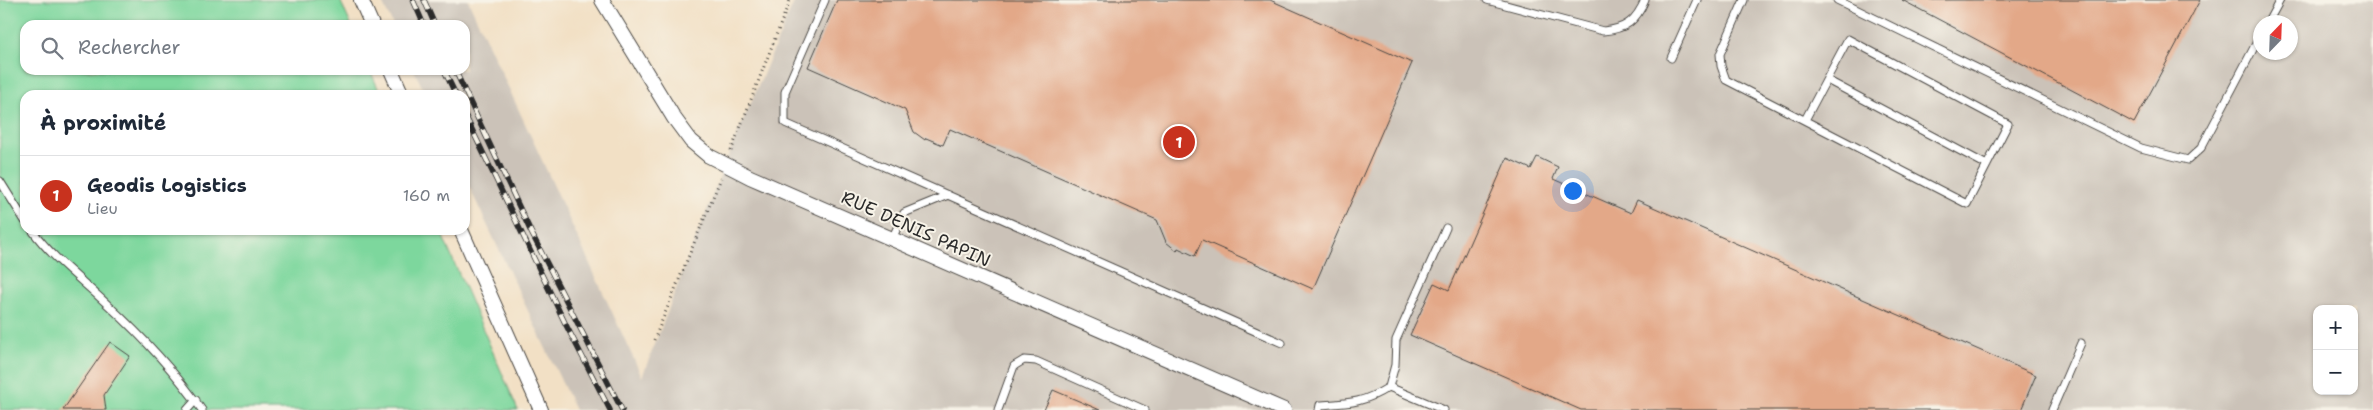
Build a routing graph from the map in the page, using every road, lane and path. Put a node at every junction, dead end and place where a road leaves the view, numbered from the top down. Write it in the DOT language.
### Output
graph roads {
  1 [pos="361,0"];
  2 [pos="602,0"];
  3 [pos="825,0"];
  4 [pos="1487,0"];
  5 [pos="1645,0"];
  6 [pos="1696,0"];
  7 [pos="1744,0"];
  8 [pos="1837,0"];
  9 [pos="2280,0"];
  10 [pos="2272,15"];
  11 [pos="370,20"];
  12 [pos="2253,49"];
  13 [pos="1671,58"];
  14 [pos="393,75"];
  15 [pos="1826,80"];
  16 [pos="400,90"];
  17 [pos="1805,120"];
  18 [pos="1987,166"];
  19 [pos="0,181"];
  20 [pos="948,195"];
  21 [pos="20,213"];
  22 [pos="1446,228"];
  23 [pos="36,235"];
  24 [pos="463,235"];
  25 [pos="892,239"];
  26 [pos="1282,343"];
  27 [pos="2081,343"];
  28 [pos="1389,387"];
  29 [pos="196,400"];
  30 [pos="188,410"];
  31 [pos="202,410"];
  32 [pos="541,410"];
  33 [pos="998,410"];
  34 [pos="1145,410"];
  35 [pos="1284,410"];
  36 [pos="1318,410"];
  37 [pos="1444,410"];
  38 [pos="2052,410"];
  1 -- 11 [label="street"];
  2 -- 25 [label="street, RUE DENIS PAPIN"];
  3 -- 20 [label="lane"];
  4 -- 5 [label="lane"];
  6 -- 13 [label="lane"];
  7 -- 17 [label="lane"];
  8 -- 12 [label="lane"];
  9 -- 10 [label="lane"];
  14 -- 16 [label="street"];
  15 -- 17 [label="lane"];
  15 -- 18 [label="lane"];
  15 -- 18 [label="lane"];
  17 -- 18 [label="lane"];
  19 -- 21 [label="lane"];
  20 -- 25 [label="lane"];
  20 -- 26 [label="lane"];
  22 -- 28 [label="lane"];
  23 -- 29 [label="lane"];
  24 -- 32 [label="street"];
  25 -- 35 [label="street, RUE DENIS PAPIN"];
  27 -- 38 [label="lane"];
  28 -- 36 [label="lane"];
  28 -- 37 [label="lane"];
  29 -- 30 [label="lane"];
  29 -- 31 [label="lane"];
  33 -- 34 [label="lane"];
}
